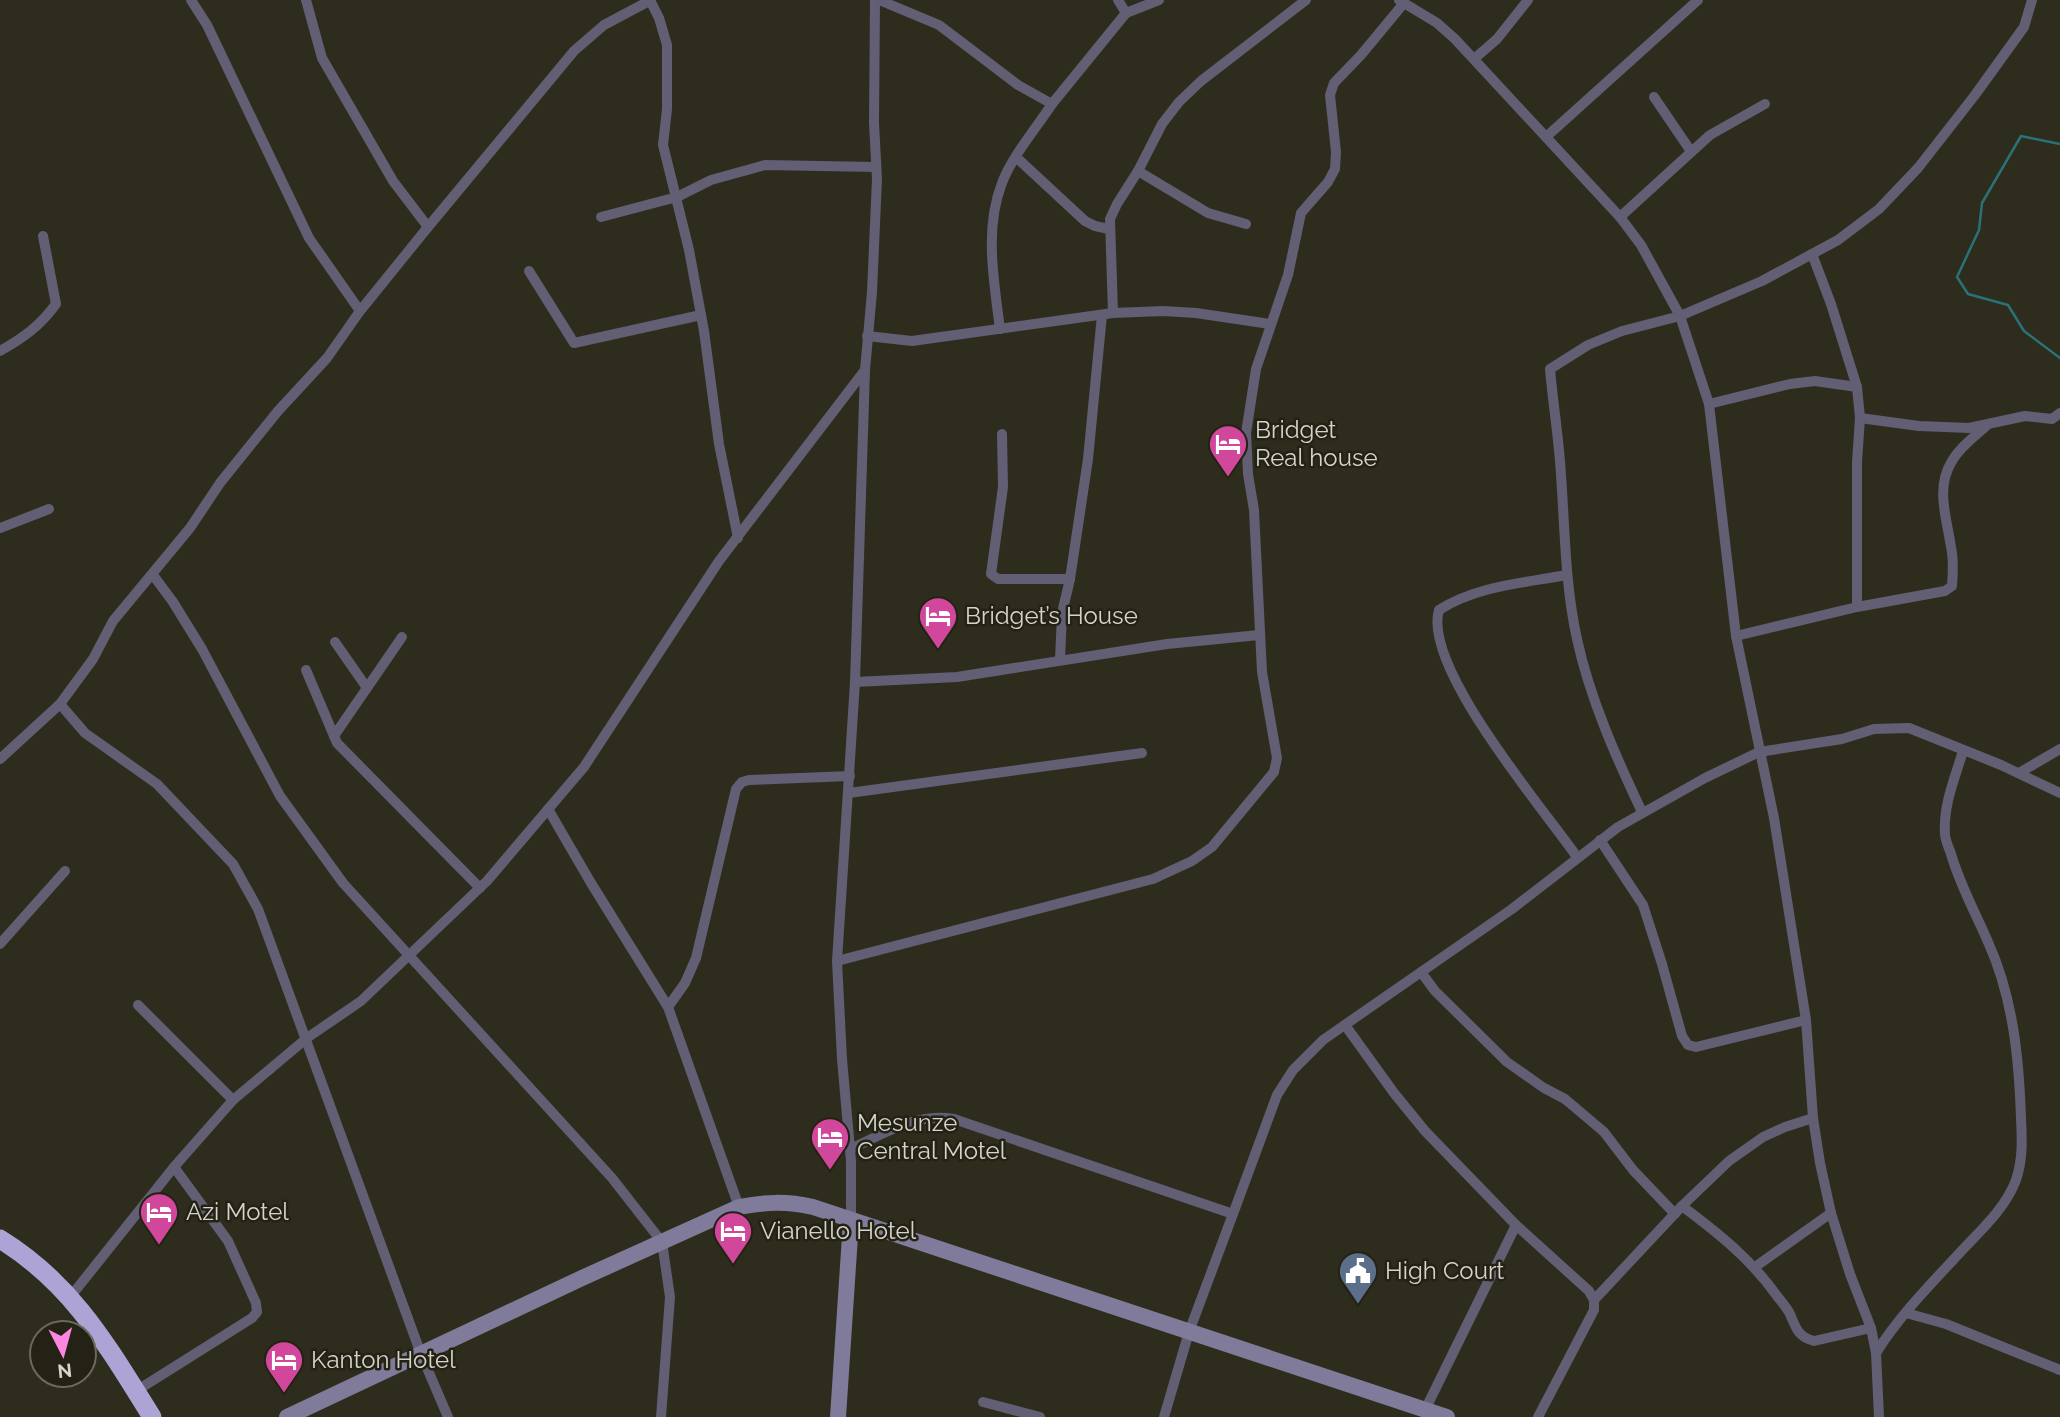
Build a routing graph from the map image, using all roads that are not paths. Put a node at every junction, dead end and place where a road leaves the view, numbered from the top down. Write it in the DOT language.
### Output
graph roads {
  1 [pos="191,0"];
  2 [pos="306,0"];
  3 [pos="651,0"];
  4 [pos="876,0"];
  5 [pos="1118,0"];
  6 [pos="1159,0"];
  7 [pos="1306,0"];
  8 [pos="1528,0"];
  9 [pos="1698,0"];
  10 [pos="2032,0"];
  11 [pos="1402,2"];
  12 [pos="1126,13"];
  13 [pos="1474,59"];
  14 [pos="1654,97"];
  15 [pos="1052,104"];
  16 [pos="1765,104"];
  17 [pos="1546,137"];
  18 [pos="1690,150"];
  19 [pos="1017,158"];
  20 [pos="876,167"];
  21 [pos="1138,170"];
  22 [pos="677,197"];
  23 [pos="601,217"];
  24 [pos="1620,217"];
  25 [pos="1246,224"];
  26 [pos="428,227"];
  27 [pos="1109,229"];
  28 [pos="43,236"];
  29 [pos="1812,254"];
  30 [pos="529,271"];
  31 [pos="360,312"];
  32 [pos="1108,314"];
  33 [pos="701,315"];
  34 [pos="1680,316"];
  35 [pos="1270,324"];
  36 [pos="1000,329"];
  37 [pos="867,336"];
  38 [pos="0,351"];
  39 [pos="865,370"];
  40 [pos="1857,387"];
  41 [pos="1709,404"];
  42 [pos="2060,413"];
  43 [pos="1860,418"];
  44 [pos="1986,426"];
  45 [pos="1002,434"];
  46 [pos="49,509"];
  47 [pos="0,528"];
  48 [pos="738,538"];
  49 [pos="153,575"];
  50 [pos="1566,575"];
  51 [pos="1070,579"];
  52 [pos="1857,607"];
  53 [pos="1259,635"];
  54 [pos="1736,636"];
  55 [pos="402,637"];
  56 [pos="335,642"];
  57 [pos="1060,660"];
  58 [pos="306,670"];
  59 [pos="855,682"];
  60 [pos="367,688"];
  61 [pos="60,704"];
  62 [pos="334,736"];
  63 [pos="2060,749"];
  64 [pos="1963,751"];
  65 [pos="1759,752"];
  66 [pos="1142,753"];
  67 [pos="0,759"];
  68 [pos="2019,774"];
  69 [pos="849,776"];
  70 [pos="849,793"];
  71 [pos="2060,793"];
  72 [pos="548,809"];
  73 [pos="1642,812"];
  74 [pos="1600,841"];
  75 [pos="1577,857"];
  76 [pos="65,871"];
  77 [pos="480,888"];
  78 [pos="0,944"];
  79 [pos="410,956"];
  80 [pos="837,961"];
  81 [pos="1421,972"];
  82 [pos="138,1005"];
  83 [pos="668,1007"];
  84 [pos="1806,1020"];
  85 [pos="1345,1025"];
  86 [pos="307,1038"];
  87 [pos="233,1100"];
  88 [pos="1813,1118"];
  89 [pos="850,1149"];
  90 [pos="174,1167"];
  91 [pos="739,1208"];
  92 [pos="1679,1210"];
  93 [pos="1831,1213"];
  94 [pos="1233,1214"];
  95 [pos="851,1221"];
  96 [pos="1516,1225"];
  97 [pos="0,1239"];
  98 [pos="662,1242"];
  99 [pos="0,1252"];
  100 [pos="1755,1267"];
  101 [pos="68,1300"];
  102 [pos="1594,1300"];
  103 [pos="1906,1313"];
  104 [pos="1871,1328"];
  105 [pos="1189,1332"];
  106 [pos="1876,1353"];
  107 [pos="421,1354"];
  108 [pos="2060,1370"];
  109 [pos="135,1391"];
  110 [pos="983,1402"];
  111 [pos="1425,1410"];
  112 [pos="142,1417"];
  113 [pos="152,1417"];
  114 [pos="287,1417"];
  115 [pos="448,1417"];
  116 [pos="661,1417"];
  117 [pos="838,1417"];
  118 [pos="1040,1417"];
  119 [pos="1164,1417"];
  120 [pos="1447,1417"];
  121 [pos="1538,1417"];
  122 [pos="1879,1417"];
  1 -- 31 [label="street"];
  2 -- 26 [label="street"];
  3 -- 22 [label="street"];
  3 -- 26 [label="street"];
  4 -- 15 [label="street"];
  4 -- 20 [label="street"];
  5 -- 12 [label="street"];
  6 -- 12 [label="street"];
  7 -- 21 [label="street"];
  8 -- 13 [label="street"];
  9 -- 17 [label="street"];
  10 -- 29 [label="street"];
  11 -- 13 [label="street"];
  11 -- 35 [label="street"];
  12 -- 15 [label="street"];
  13 -- 17 [label="street"];
  14 -- 18 [label="street"];
  15 -- 19 [label="street"];
  16 -- 18 [label="street"];
  17 -- 24 [label="street"];
  18 -- 24 [label="street"];
  19 -- 27 [label="street"];
  19 -- 36 [label="street"];
  20 -- 22 [label="street"];
  20 -- 37 [label="street"];
  21 -- 25 [label="street"];
  21 -- 27 [label="street"];
  22 -- 23 [label="street"];
  22 -- 33 [label="street"];
  24 -- 34 [label="street"];
  26 -- 31 [label="street"];
  27 -- 32 [label="street"];
  28 -- 38 [label="street"];
  29 -- 34 [label="street"];
  29 -- 40 [label="street"];
  30 -- 33 [label="street"];
  31 -- 49 [label="street"];
  32 -- 35 [label="street"];
  32 -- 36 [label="street"];
  32 -- 51 [label="street"];
  33 -- 48 [label="street"];
  34 -- 41 [label="street"];
  34 -- 50 [label="street"];
  35 -- 53 [label="street"];
  36 -- 37 [label="street"];
  37 -- 39 [label="street"];
  39 -- 48 [label="street"];
  39 -- 59 [label="street"];
  40 -- 41 [label="street"];
  40 -- 43 [label="street"];
  41 -- 54 [label="street"];
  42 -- 44 [label="street"];
  43 -- 44 [label="street"];
  43 -- 52 [label="street"];
  44 -- 52 [label="street"];
  45 -- 51 [label="street"];
  46 -- 47 [label="street"];
  48 -- 72 [label="street"];
  49 -- 61 [label="street"];
  49 -- 79 [label="street"];
  50 -- 73 [label="street"];
  50 -- 75 [label="street"];
  51 -- 57 [label="street"];
  52 -- 54 [label="street"];
  53 -- 57 [label="street"];
  53 -- 80 [label="street"];
  54 -- 65 [label="street"];
  55 -- 60 [label="street"];
  56 -- 60 [label="street"];
  57 -- 59 [label="street"];
  58 -- 62 [label="street"];
  59 -- 69 [label="street"];
  60 -- 62 [label="street"];
  61 -- 67 [label="street"];
  61 -- 86 [label="street"];
  62 -- 77 [label="street"];
  63 -- 68 [label="street"];
  64 -- 65 [label="street"];
  64 -- 68 [label="street"];
  64 -- 103 [label="street"];
  65 -- 73 [label="street"];
  65 -- 84 [label="street"];
  66 -- 70 [label="street"];
  68 -- 71 [label="street"];
  69 -- 70 [label="street"];
  69 -- 83 [label="street"];
  70 -- 80 [label="street"];
  72 -- 77 [label="street"];
  72 -- 83 [label="street"];
  73 -- 74 [label="street"];
  74 -- 75 [label="street"];
  74 -- 84 [label="street"];
  75 -- 81 [label="street"];
  76 -- 78 [label="street"];
  77 -- 79 [label="street"];
  79 -- 86 [label="street"];
  79 -- 98 [label="street"];
  80 -- 89 [label="street"];
  81 -- 85 [label="street"];
  81 -- 92 [label="street"];
  82 -- 87 [label="street"];
  83 -- 91 [label="street"];
  84 -- 88 [label="street"];
  85 -- 94 [label="street"];
  85 -- 96 [label="street"];
  86 -- 87 [label="street"];
  86 -- 107 [label="street"];
  87 -- 90 [label="street"];
  88 -- 92 [label="street"];
  88 -- 93 [label="street"];
  89 -- 94 [label="street"];
  89 -- 95 [label="street"];
  90 -- 101 [label="street"];
  90 -- 109 [label="street"];
  91 -- 95 [label="street"];
  91 -- 98 [label="street"];
  92 -- 100 [label="street"];
  92 -- 102 [label="street"];
  93 -- 100 [label="street"];
  93 -- 104 [label="street"];
  94 -- 105 [label="street"];
  95 -- 105 [label="street"];
  95 -- 117 [label="street"];
  96 -- 102 [label="street"];
  96 -- 111 [label="street"];
  97 -- 101 [label="highway"];
  98 -- 107 [label="street"];
  98 -- 116 [label="street"];
  99 -- 101 [label="highway"];
  100 -- 104 [label="street"];
  101 -- 109 [label="highway"];
  101 -- 112 [label="highway"];
  102 -- 121 [label="street"];
  103 -- 106 [label="street"];
  103 -- 108 [label="street"];
  104 -- 106 [label="street"];
  105 -- 111 [label="street"];
  105 -- 119 [label="street"];
  106 -- 122 [label="street"];
  107 -- 114 [label="street"];
  107 -- 115 [label="street"];
  109 -- 113 [label="highway"];
  110 -- 118 [label="street"];
  111 -- 120 [label="street"];
}
